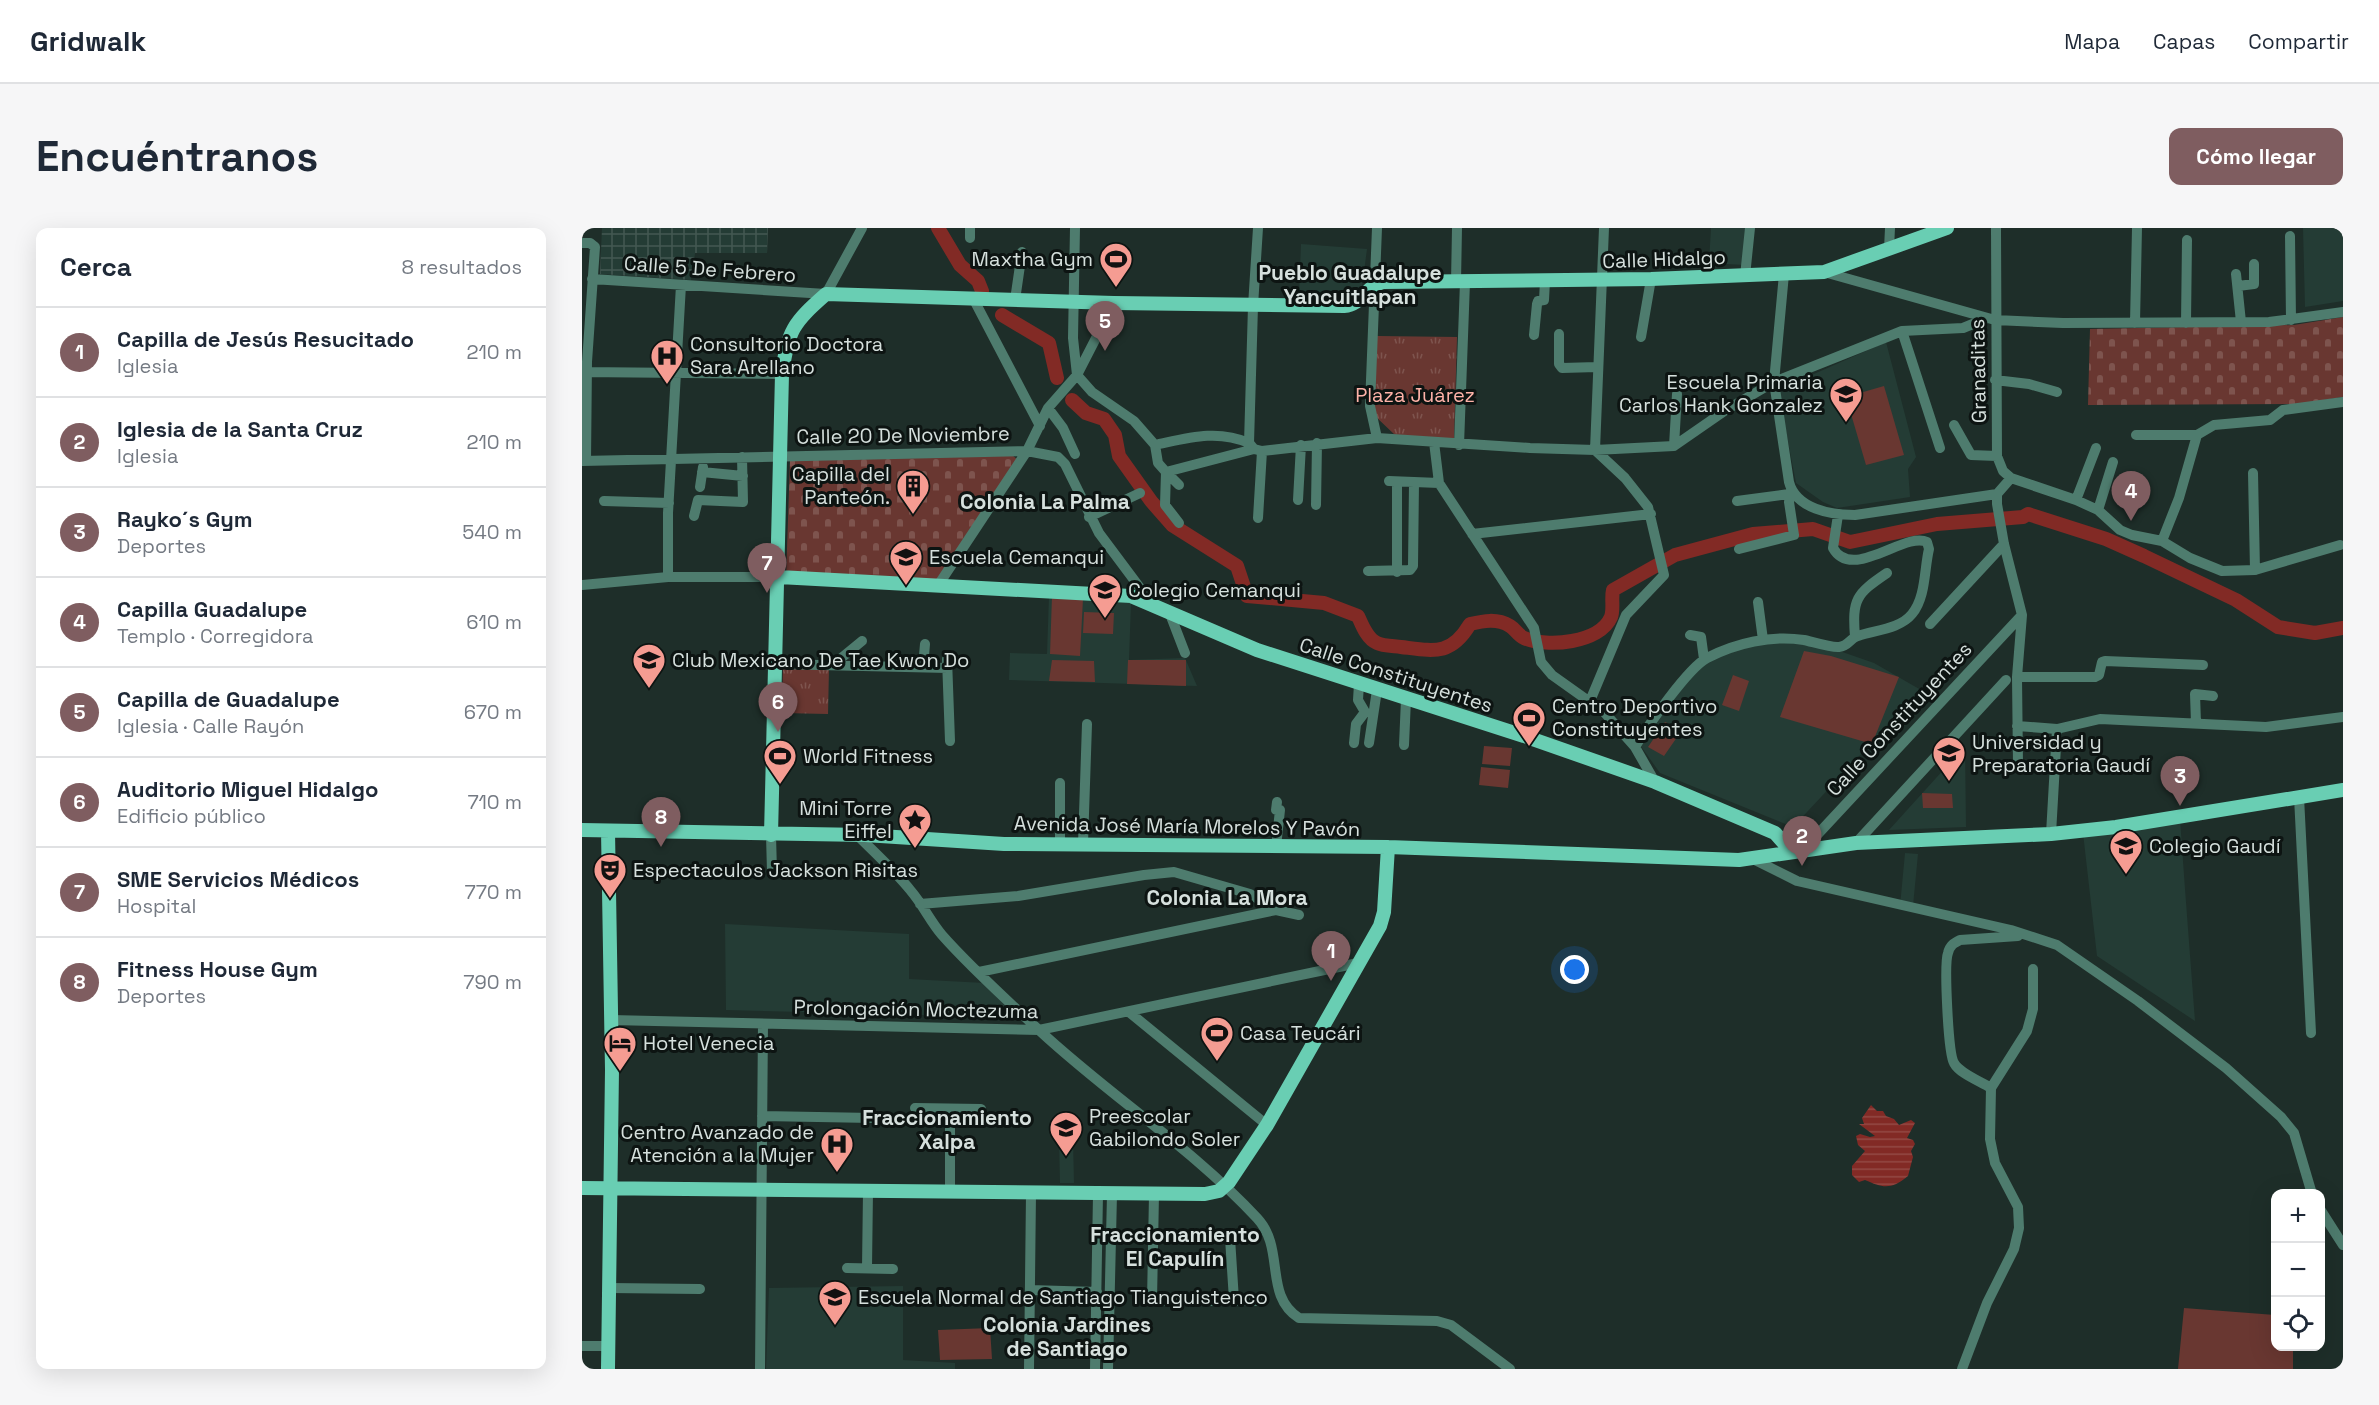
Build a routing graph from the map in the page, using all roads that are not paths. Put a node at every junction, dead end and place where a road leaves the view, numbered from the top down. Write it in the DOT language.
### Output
graph roads {
  1 [pos="862,228"];
  2 [pos="1075,228"];
  3 [pos="1258,228"];
  4 [pos="1377,228"];
  5 [pos="1456,228"];
  6 [pos="1604,228"];
  7 [pos="1750,228"];
  8 [pos="1890,228"];
  9 [pos="1947,228"];
  10 [pos="1996,228"];
  11 [pos="2137,228"];
  12 [pos="2290,236"];
  13 [pos="2187,240"];
  14 [pos="586,243"];
  15 [pos="1889,249"];
  16 [pos="1022,252"];
  17 [pos="2254,264"];
  18 [pos="1824,272"];
  19 [pos="1784,274"];
  20 [pos="2236,274"];
  21 [pos="1745,276"];
  22 [pos="592,279"];
  23 [pos="1651,279"];
  24 [pos="1600,280"];
  25 [pos="1545,281"];
  26 [pos="1460,282"];
  27 [pos="1375,284"];
  28 [pos="681,285"];
  29 [pos="2238,286"];
  30 [pos="826,294"];
  31 [pos="974,300"];
  32 [pos="1015,300"];
  33 [pos="1074,302"];
  34 [pos="1114,303"];
  35 [pos="1252,306"];
  36 [pos="2343,312"];
  37 [pos="1990,320"];
  38 [pos="2291,320"];
  39 [pos="2241,322"];
  40 [pos="2135,323"];
  41 [pos="2186,323"];
  42 [pos="1902,331"];
  43 [pos="1559,334"];
  44 [pos="1534,335"];
  45 [pos="1641,337"];
  46 [pos="1597,367"];
  47 [pos="584,372"];
  48 [pos="678,372"];
  49 [pos="782,374"];
  50 [pos="1077,375"];
  51 [pos="1995,380"];
  52 [pos="1774,382"];
  53 [pos="2057,392"];
  54 [pos="1677,394"];
  55 [pos="2343,402"];
  56 [pos="1048,408"];
  57 [pos="1954,425"];
  58 [pos="1040,426"];
  59 [pos="2136,435"];
  60 [pos="2197,435"];
  61 [pos="1377,438"];
  62 [pos="1434,442"];
  63 [pos="1317,443"];
  64 [pos="1155,445"];
  65 [pos="1301,445"];
  66 [pos="1459,445"];
  67 [pos="1674,446"];
  68 [pos="1255,448"];
  69 [pos="1940,448"];
  70 [pos="2096,448"];
  71 [pos="1595,450"];
  72 [pos="1027,451"];
  73 [pos="1075,454"];
  74 [pos="781,456"];
  75 [pos="1997,456"];
  76 [pos="704,457"];
  77 [pos="742,457"];
  78 [pos="673,458"];
  79 [pos="584,461"];
  80 [pos="2114,462"];
  81 [pos="702,472"];
  82 [pos="1166,472"];
  83 [pos="2253,473"];
  84 [pos="743,476"];
  85 [pos="2011,478"];
  86 [pos="1414,483"];
  87 [pos="1439,483"];
  88 [pos="1179,485"];
  89 [pos="700,487"];
  90 [pos="1790,492"];
  91 [pos="1140,494"];
  92 [pos="1997,499"];
  93 [pos="1298,500"];
  94 [pos="2076,500"];
  95 [pos="604,501"];
  96 [pos="1737,501"];
  97 [pos="669,503"];
  98 [pos="1316,505"];
  99 [pos="2098,510"];
  100 [pos="1651,514"];
  101 [pos="1838,515"];
  102 [pos="694,516"];
  103 [pos="1089,517"];
  104 [pos="1258,518"];
  105 [pos="1179,523"];
  106 [pos="1472,534"];
  107 [pos="2162,541"];
  108 [pos="2004,544"];
  109 [pos="2340,545"];
  110 [pos="1739,549"];
  111 [pos="2255,570"];
  112 [pos="1368,571"];
  113 [pos="1397,572"];
  114 [pos="1887,573"];
  115 [pos="668,577"];
  116 [pos="779,577"];
  117 [pos="939,584"];
  118 [pos="582,585"];
  119 [pos="1758,602"];
  120 [pos="1152,604"];
  121 [pos="1170,614"];
  122 [pos="2022,615"];
  123 [pos="1930,624"];
  124 [pos="1690,635"];
  125 [pos="1855,637"];
  126 [pos="862,640"];
  127 [pos="1763,640"];
  128 [pos="925,644"];
  129 [pos="1185,653"];
  130 [pos="1704,659"];
  131 [pos="777,664"];
  132 [pos="834,664"];
  133 [pos="2203,665"];
  134 [pos="923,667"];
  135 [pos="2012,678"];
  136 [pos="1359,684"];
  137 [pos="1377,690"];
  138 [pos="2213,696"];
  139 [pos="1406,699"];
  140 [pos="1590,701"];
  141 [pos="2343,717"];
  142 [pos="2196,723"];
  143 [pos="1087,724"];
  144 [pos="2018,726"];
  145 [pos="2057,729"];
  146 [pos="950,741"];
  147 [pos="1354,743"];
  148 [pos="1369,743"];
  149 [pos="1404,745"];
  150 [pos="1635,747"];
  151 [pos="2018,764"];
  152 [pos="1655,782"];
  153 [pos="1060,783"];
  154 [pos="2343,790"];
  155 [pos="2299,797"];
  156 [pos="1277,802"];
  157 [pos="582,831"];
  158 [pos="608,831"];
  159 [pos="2051,834"];
  160 [pos="771,835"];
  161 [pos="857,835"];
  162 [pos="1856,843"];
  163 [pos="1060,844"];
  164 [pos="1083,844"];
  165 [pos="1276,847"];
  166 [pos="1388,847"];
  167 [pos="1798,850"];
  168 [pos="1753,859"];
  169 [pos="772,872"];
  170 [pos="920,904"];
  171 [pos="1276,910"];
  172 [pos="1299,915"];
  173 [pos="2030,935"];
  174 [pos="1358,963"];
  175 [pos="2033,969"];
  176 [pos="979,972"];
  177 [pos="1129,1012"];
  178 [pos="611,1020"];
  179 [pos="763,1024"];
  180 [pos="1039,1030"];
  181 [pos="2311,1033"];
  182 [pos="1991,1089"];
  183 [pos="915,1108"];
  184 [pos="981,1109"];
  185 [pos="950,1110"];
  186 [pos="762,1116"];
  187 [pos="873,1118"];
  188 [pos="1267,1125"];
  189 [pos="1226,1186"];
  190 [pos="582,1188"];
  191 [pos="611,1188"];
  192 [pos="2311,1189"];
  193 [pos="762,1190"];
  194 [pos="868,1191"];
  195 [pos="950,1191"];
  196 [pos="1031,1193"];
  197 [pos="1105,1194"];
  198 [pos="1154,1194"];
  199 [pos="2325,1217"];
  200 [pos="1153,1235"];
  201 [pos="2343,1245"];
  202 [pos="1097,1255"];
  203 [pos="1111,1256"];
  204 [pos="847,1268"];
  205 [pos="867,1268"];
  206 [pos="893,1269"];
  207 [pos="609,1288"];
  208 [pos="700,1289"];
  209 [pos="1030,1290"];
  210 [pos="1096,1292"];
  211 [pos="1233,1300"];
  212 [pos="1258,1301"];
  213 [pos="582,1346"];
  214 [pos="608,1346"];
  215 [pos="608,1369"];
  216 [pos="760,1369"];
  217 [pos="1029,1369"];
  218 [pos="1095,1369"];
  219 [pos="1108,1369"];
  220 [pos="1510,1369"];
  221 [pos="1962,1369"];
  1 -- 30 [label="street"];
  2 -- 33 [label="street"];
  3 -- 35 [label="street"];
  4 -- 27 [label="street"];
  5 -- 26 [label="street"];
  6 -- 24 [label="street"];
  7 -- 21 [label="street"];
  8 -- 15 [label="street"];
  9 -- 15 [label="main road, Calle Hidalgo"];
  10 -- 37 [label="street, Granaditas"];
  11 -- 40 [label="street"];
  12 -- 38 [label="street"];
  13 -- 41 [label="street"];
  14 -- 22 [label="street"];
  15 -- 18 [label="main road, Calle Hidalgo"];
  16 -- 32 [label="street"];
  17 -- 29 [label="street"];
  18 -- 19 [label="main road, Calle Hidalgo"];
  18 -- 37 [label="street"];
  19 -- 21 [label="main road, Calle Hidalgo"];
  19 -- 52 [label="street"];
  20 -- 29 [label="street"];
  21 -- 23 [label="main road, Calle Hidalgo"];
  22 -- 28 [label="street, Calle 5 De Febrero"];
  22 -- 47 [label="street"];
  23 -- 24 [label="main road, Calle Hidalgo"];
  23 -- 45 [label="street"];
  24 -- 25 [label="main road, Calle Hidalgo"];
  24 -- 46 [label="street"];
  25 -- 26 [label="main road, Calle Hidalgo"];
  25 -- 44 [label="street"];
  26 -- 27 [label="main road, Calle Hidalgo"];
  26 -- 66 [label="street"];
  27 -- 35 [label="main road"];
  27 -- 61 [label="street"];
  28 -- 30 [label="street, Calle 5 De Febrero"];
  28 -- 48 [label="street"];
  29 -- 39 [label="street"];
  30 -- 31 [label="main road"];
  30 -- 49 [label="main road"];
  31 -- 32 [label="main road"];
  31 -- 58 [label="street"];
  32 -- 33 [label="main road"];
  33 -- 34 [label="main road"];
  33 -- 50 [label="street"];
  34 -- 35 [label="main road"];
  34 -- 50 [label="street"];
  35 -- 68 [label="street"];
  36 -- 38 [label="street"];
  37 -- 40 [label="street"];
  37 -- 42 [label="street"];
  37 -- 51 [label="street, Granaditas"];
  38 -- 39 [label="street"];
  39 -- 41 [label="street"];
  40 -- 41 [label="street"];
  42 -- 52 [label="street"];
  42 -- 69 [label="street"];
  43 -- 46 [label="street"];
  46 -- 71 [label="street"];
  47 -- 48 [label="street"];
  47 -- 79 [label="street"];
  48 -- 49 [label="street"];
  48 -- 78 [label="street"];
  49 -- 74 [label="main road"];
  50 -- 56 [label="street"];
  50 -- 64 [label="street"];
  51 -- 53 [label="street"];
  51 -- 75 [label="street, Granaditas"];
  52 -- 67 [label="street"];
  52 -- 90 [label="street"];
  54 -- 67 [label="street"];
  55 -- 60 [label="street"];
  56 -- 58 [label="street"];
  56 -- 73 [label="street"];
  57 -- 75 [label="street"];
  58 -- 72 [label="street"];
  59 -- 60 [label="street"];
  60 -- 107 [label="street"];
  61 -- 62 [label="street"];
  61 -- 63 [label="street"];
  62 -- 66 [label="street"];
  62 -- 87 [label="street"];
  63 -- 65 [label="street"];
  63 -- 98 [label="street"];
  64 -- 68 [label="street"];
  64 -- 82 [label="street"];
  65 -- 68 [label="street"];
  65 -- 93 [label="street"];
  66 -- 71 [label="street"];
  67 -- 71 [label="street"];
  68 -- 82 [label="street"];
  68 -- 104 [label="street"];
  70 -- 94 [label="street"];
  71 -- 100 [label="street"];
  72 -- 74 [label="street, Calle 20 De Noviembre"];
  72 -- 103 [label="street, Calle 20 De Noviembre"];
  72 -- 117 [label="street"];
  74 -- 77 [label="street, Calle 20 De Noviembre"];
  74 -- 116 [label="main road"];
  75 -- 85 [label="street"];
  76 -- 77 [label="street, Calle 20 De Noviembre"];
  76 -- 78 [label="street, Calle 20 De Noviembre"];
  76 -- 81 [label="street"];
  77 -- 84 [label="street"];
  78 -- 79 [label="street, Calle 20 De Noviembre"];
  78 -- 97 [label="street"];
  80 -- 99 [label="street"];
  81 -- 84 [label="street"];
  81 -- 89 [label="street"];
  82 -- 88 [label="street"];
  82 -- 105 [label="street"];
  83 -- 111 [label="street"];
  84 -- 102 [label="street"];
  85 -- 92 [label="street"];
  85 -- 94 [label="street"];
  86 -- 87 [label="street"];
  86 -- 113 [label="street"];
  86 -- 113 [label="street"];
  87 -- 106 [label="street"];
  90 -- 96 [label="street"];
  90 -- 101 [label="street"];
  90 -- 110 [label="street"];
  91 -- 103 [label="street"];
  92 -- 101 [label="street"];
  92 -- 108 [label="street"];
  94 -- 99 [label="street"];
  95 -- 97 [label="street"];
  97 -- 115 [label="street"];
  99 -- 107 [label="street"];
  100 -- 106 [label="street"];
  100 -- 140 [label="street"];
  101 -- 125 [label="street"];
  103 -- 120 [label="street, Calle 20 De Noviembre"];
  106 -- 140 [label="street"];
  107 -- 111 [label="street"];
  108 -- 122 [label="street"];
  108 -- 123 [label="street"];
  109 -- 111 [label="street"];
  112 -- 113 [label="street"];
  114 -- 125 [label="street"];
  115 -- 116 [label="street"];
  115 -- 118 [label="street"];
  116 -- 117 [label="main road, Calle Constituyentes"];
  116 -- 131 [label="main road"];
  117 -- 120 [label="main road, Calle Constituyentes"];
  119 -- 127 [label="street"];
  120 -- 121 [label="main road, Calle Constituyentes"];
  121 -- 129 [label="street"];
  121 -- 136 [label="main road, Calle Constituyentes"];
  122 -- 135 [label="street"];
  122 -- 167 [label="street, Calle Constituyentes"];
  124 -- 130 [label="street"];
  125 -- 127 [label="street"];
  126 -- 132 [label="street"];
  127 -- 130 [label="street"];
  128 -- 134 [label="street"];
  130 -- 150 [label="street"];
  131 -- 132 [label="street"];
  131 -- 160 [label="main road"];
  132 -- 134 [label="street"];
  133 -- 135 [label="street"];
  134 -- 146 [label="street"];
  135 -- 144 [label="street"];
  135 -- 162 [label="street"];
  136 -- 137 [label="main road, Calle Constituyentes"];
  136 -- 147 [label="street"];
  137 -- 139 [label="main road, Calle Constituyentes"];
  137 -- 148 [label="street"];
  138 -- 142 [label="street"];
  139 -- 149 [label="street"];
  139 -- 152 [label="main road, Calle Constituyentes"];
  140 -- 150 [label="street"];
  141 -- 142 [label="street"];
  142 -- 145 [label="street"];
  143 -- 164 [label="street"];
  144 -- 145 [label="street"];
  144 -- 151 [label="street"];
  145 -- 159 [label="street"];
  150 -- 152 [label="street"];
  152 -- 167 [label="main road, Calle Constituyentes"];
  153 -- 163 [label="street"];
  154 -- 155 [label="main road, Avenida José María Morelos Y Pavón"];
  155 -- 159 [label="main road, Avenida José María Morelos Y Pavón"];
  155 -- 181 [label="street"];
  156 -- 165 [label="street"];
  157 -- 158 [label="main road, Avenida José María Morelos Y Pavón"];
  158 -- 160 [label="main road, Avenida José María Morelos Y Pavón"];
  158 -- 178 [label="main road"];
  159 -- 162 [label="main road, Avenida José María Morelos Y Pavón"];
  160 -- 161 [label="main road, Avenida José María Morelos Y Pavón"];
  160 -- 169 [label="street"];
  161 -- 163 [label="main road, Avenida José María Morelos Y Pavón"];
  161 -- 170 [label="street"];
  162 -- 167 [label="main road, Avenida José María Morelos Y Pavón"];
  163 -- 164 [label="main road, Avenida José María Morelos Y Pavón"];
  164 -- 165 [label="main road, Avenida José María Morelos Y Pavón"];
  165 -- 166 [label="main road, Avenida José María Morelos Y Pavón"];
  166 -- 168 [label="main road, Avenida José María Morelos Y Pavón"];
  166 -- 174 [label="main road"];
  167 -- 168 [label="main road, Avenida José María Morelos Y Pavón"];
  168 -- 173 [label="street"];
  170 -- 171 [label="street"];
  170 -- 176 [label="street"];
  171 -- 172 [label="street"];
  171 -- 176 [label="street"];
  173 -- 182 [label="street"];
  173 -- 192 [label="street"];
  174 -- 177 [label="street, Prolongación Moctezuma"];
  174 -- 188 [label="main road"];
  175 -- 182 [label="street"];
  176 -- 180 [label="street"];
  177 -- 180 [label="street, Prolongación Moctezuma"];
  177 -- 188 [label="street"];
  178 -- 179 [label="street, Prolongación Moctezuma"];
  178 -- 191 [label="main road"];
  179 -- 180 [label="street, Prolongación Moctezuma"];
  179 -- 186 [label="street"];
  180 -- 189 [label="street"];
  182 -- 221 [label="street"];
  183 -- 185 [label="street"];
  184 -- 185 [label="street"];
  185 -- 195 [label="street"];
  186 -- 187 [label="street"];
  186 -- 193 [label="street"];
  188 -- 189 [label="main road"];
  189 -- 198 [label="main road"];
  189 -- 220 [label="street"];
  190 -- 191 [label="main road"];
  191 -- 193 [label="main road"];
  191 -- 207 [label="main road"];
  193 -- 194 [label="main road"];
  193 -- 216 [label="street"];
  194 -- 195 [label="main road"];
  194 -- 205 [label="street"];
  195 -- 196 [label="main road"];
  196 -- 197 [label="main road"];
  196 -- 209 [label="street"];
  197 -- 198 [label="main road"];
  197 -- 202 [label="street"];
  197 -- 203 [label="street"];
  198 -- 200 [label="street"];
  199 -- 201 [label="street"];
  200 -- 211 [label="street"];
  200 -- 211 [label="street"];
  202 -- 203 [label="street"];
  202 -- 210 [label="street"];
  203 -- 219 [label="street"];
  204 -- 205 [label="street"];
  205 -- 206 [label="street"];
  207 -- 208 [label="street"];
  207 -- 214 [label="main road"];
  209 -- 210 [label="street"];
  209 -- 217 [label="street"];
  210 -- 218 [label="street"];
  211 -- 212 [label="street"];
  213 -- 214 [label="street"];
  214 -- 215 [label="main road"];
}
